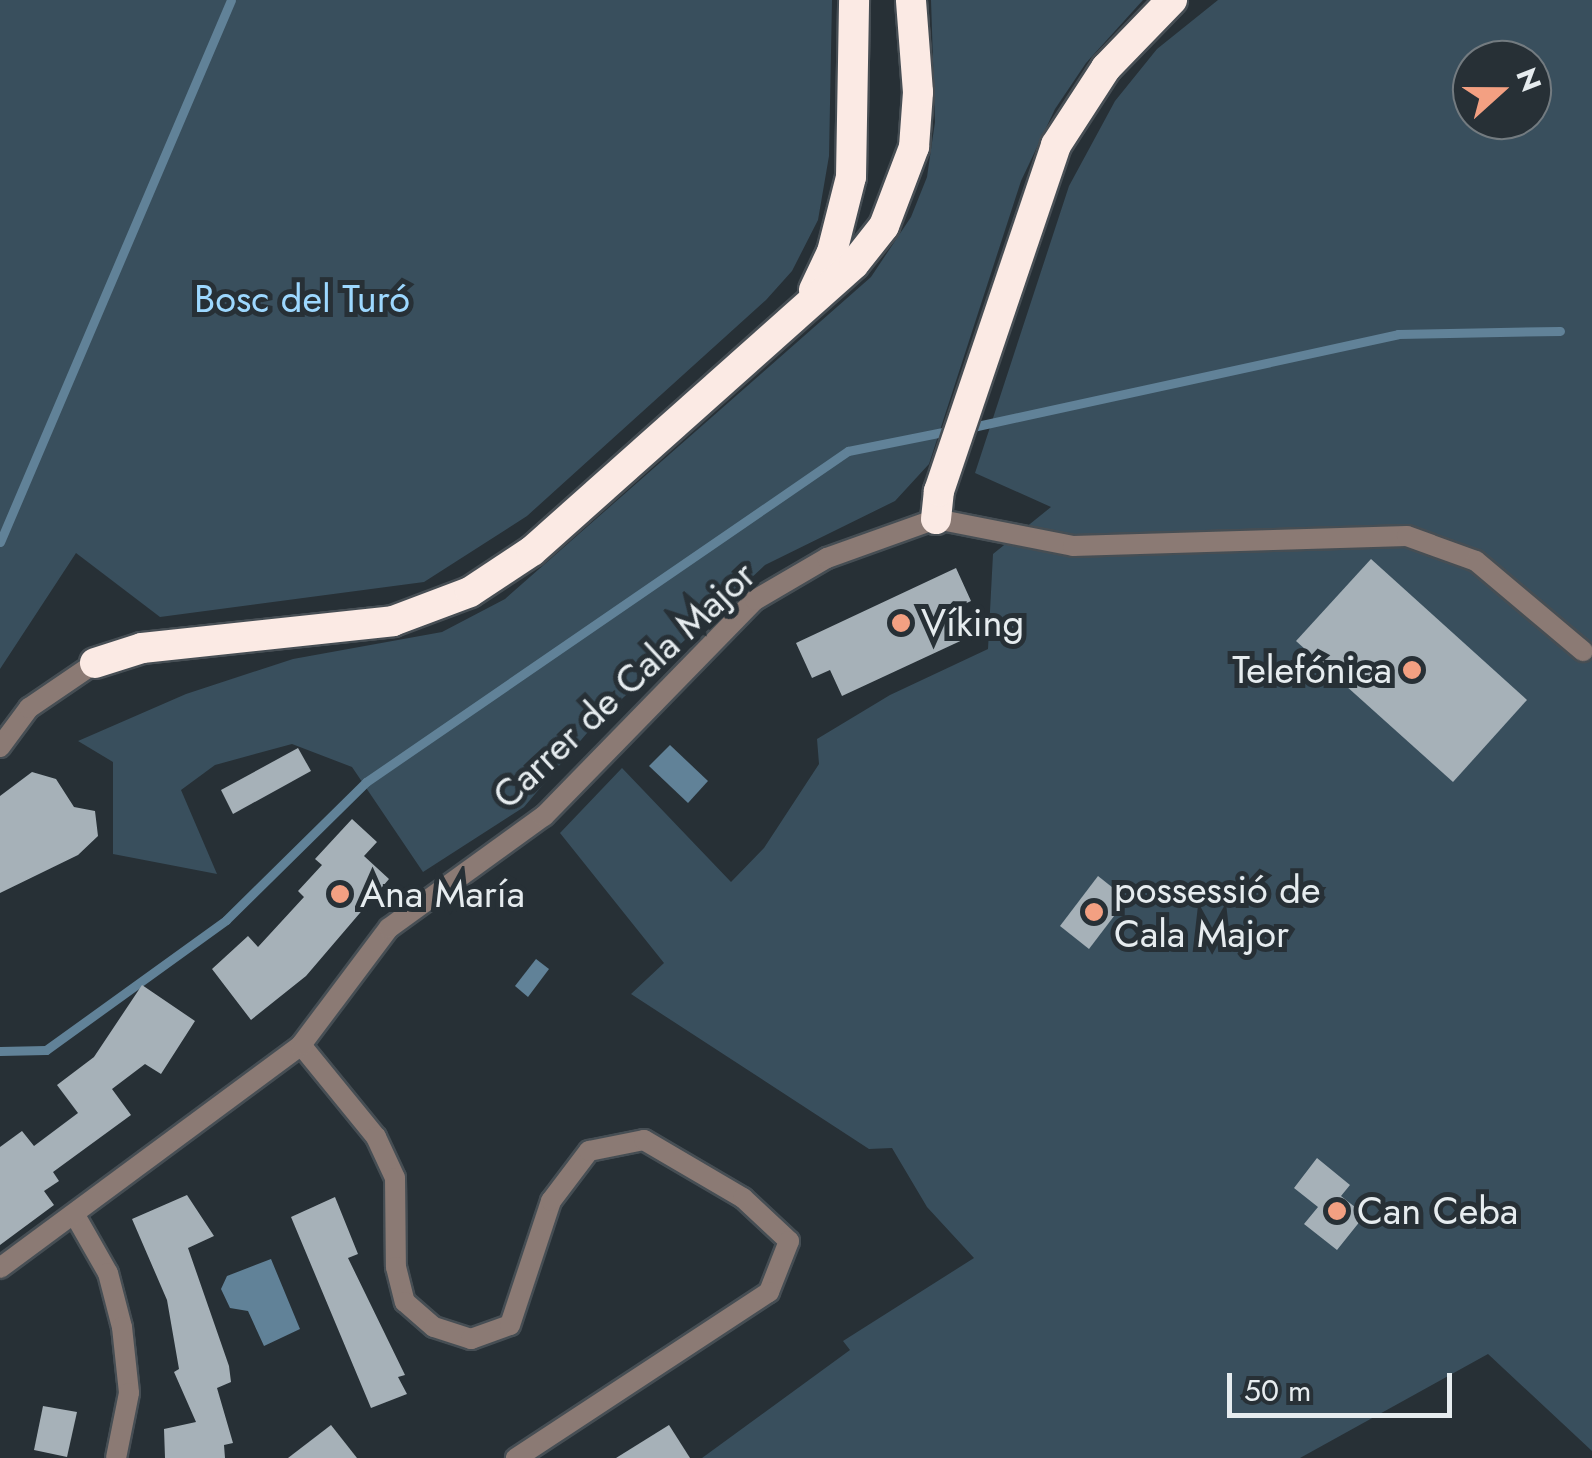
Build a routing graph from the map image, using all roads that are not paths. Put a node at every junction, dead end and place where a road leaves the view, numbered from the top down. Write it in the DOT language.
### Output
graph roads {
  1 [pos="854,0"];
  2 [pos="911,0"];
  3 [pos="1172,0"];
  4 [pos="806,304"];
  5 [pos="936,518"];
  6 [pos="1583,651"];
  7 [pos="96,662"];
  8 [pos="0,747"];
  9 [pos="301,1045"];
  10 [pos="76,1217"];
  11 [pos="0,1268"];
  12 [pos="116,1458"];
  13 [pos="516,1458"];
  1 -- 4 [label="highway"];
  2 -- 4 [label="highway"];
  3 -- 5 [label="highway"];
  4 -- 7 [label="highway"];
  5 -- 6 [label="street"];
  5 -- 9 [label="street, Carrer de Cala Major"];
  7 -- 8 [label="street"];
  9 -- 10 [label="street, Carrer de Cala Major"];
  9 -- 13 [label="street"];
  10 -- 11 [label="street, Carrer de Cala Major"];
  10 -- 12 [label="street"];
}
